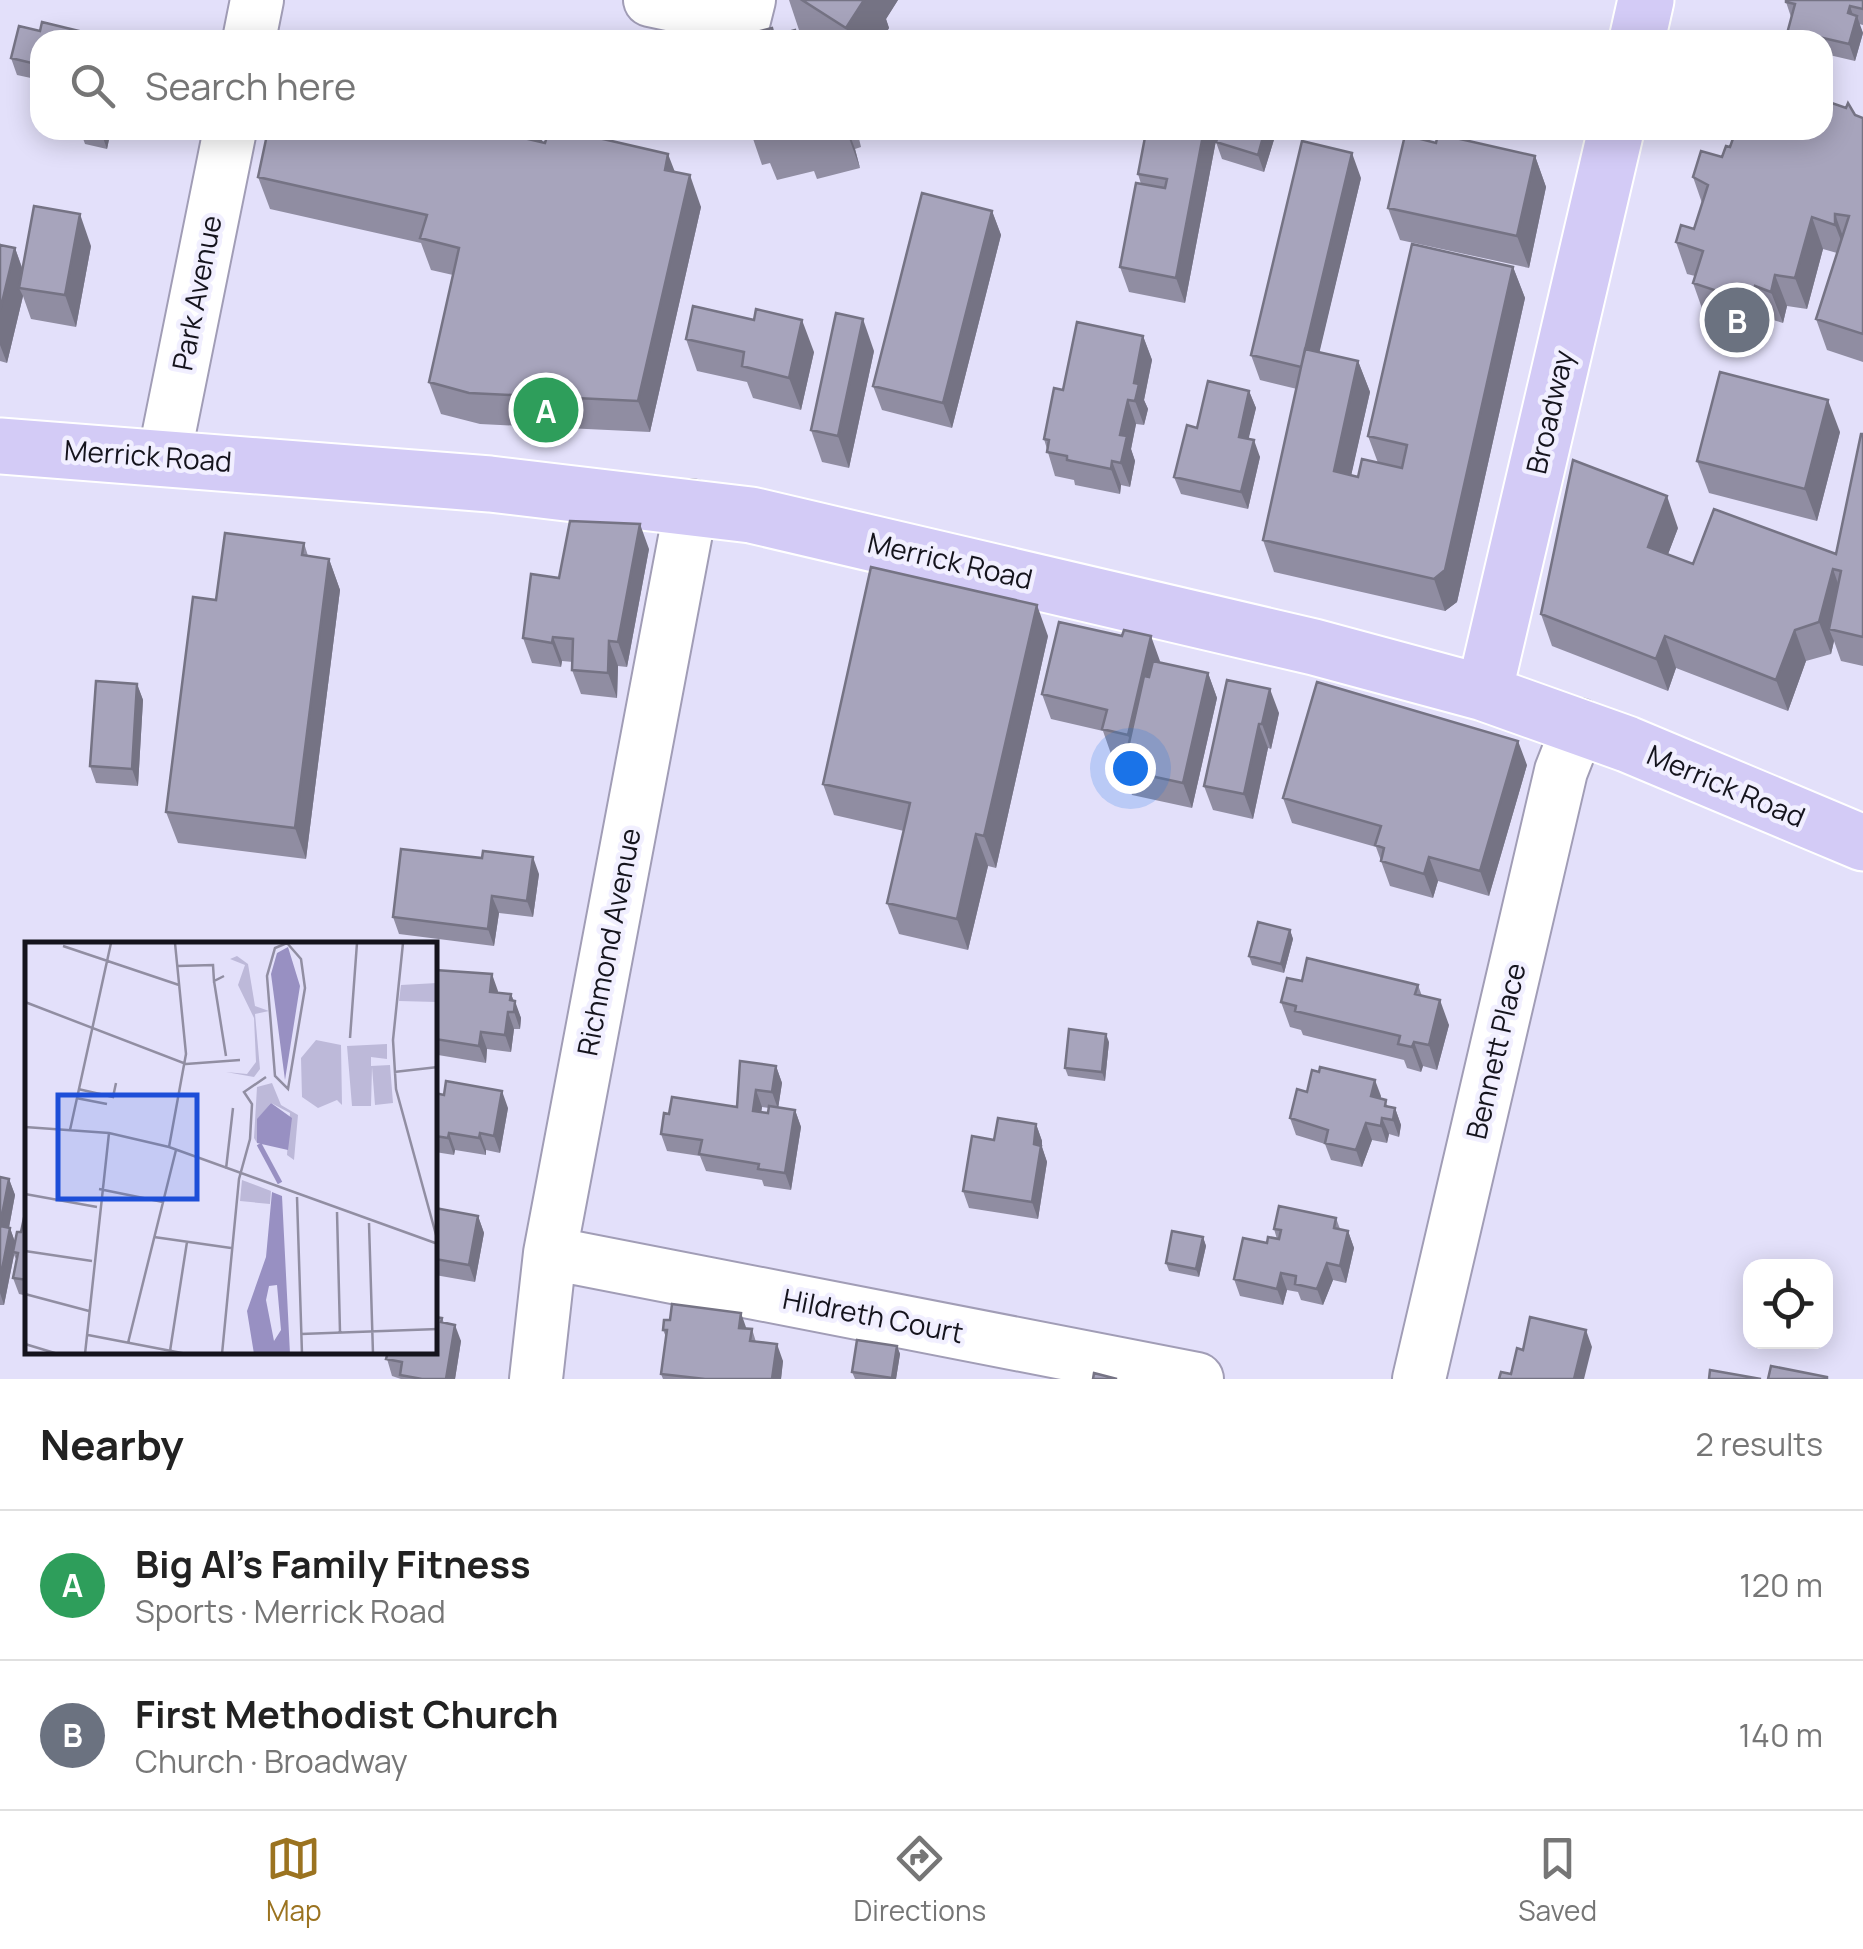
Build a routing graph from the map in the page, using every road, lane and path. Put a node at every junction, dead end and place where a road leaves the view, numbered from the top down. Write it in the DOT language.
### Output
graph roads {
  1 [pos="650,0"];
  2 [pos="748,0"];
  3 [pos="1646,0"];
  4 [pos="1639,30"];
  5 [pos="228,140"];
  6 [pos="1614,140"];
  7 [pos="0,446"];
  8 [pos="164,456"];
  9 [pos="691,506"];
  10 [pos="1484,693"];
  11 [pos="1579,726"];
  12 [pos="1863,842"];
  13 [pos="550,1254"];
  14 [pos="536,1379"];
  15 [pos="1196,1379"];
  16 [pos="1419,1379"];
  1 -- 2 [label="street"];
  3 -- 4 [label="main road"];
  5 -- 8 [label="street, Park Avenue"];
  6 -- 10 [label="main road, Broadway"];
  7 -- 8 [label="main road, Merrick Road"];
  8 -- 9 [label="main road, Merrick Road"];
  9 -- 10 [label="main road, Merrick Road"];
  9 -- 13 [label="street, Richmond Avenue"];
  10 -- 11 [label="main road, Merrick Road"];
  11 -- 12 [label="main road, Merrick Road"];
  11 -- 16 [label="street, Bennett Place"];
  13 -- 14 [label="street, Richmond Avenue"];
  13 -- 15 [label="street, Hildreth Court"];
}
